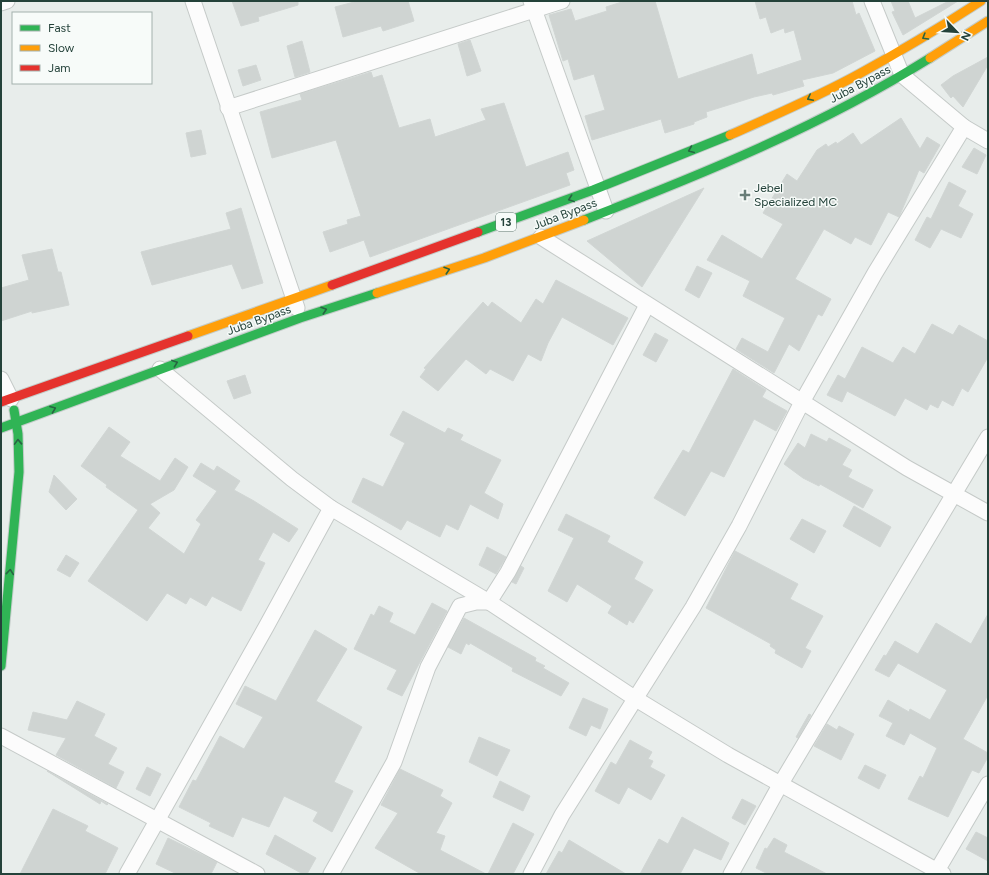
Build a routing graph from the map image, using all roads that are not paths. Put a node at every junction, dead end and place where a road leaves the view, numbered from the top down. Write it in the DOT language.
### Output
graph roads {
  1 [pos="7,1"];
  2 [pos="193,1"];
  3 [pos="562,1"];
  4 [pos="872,1"];
  5 [pos="981,1"];
  6 [pos="1,3"];
  7 [pos="533,6"];
  8 [pos="988,21"];
  9 [pos="894,55"];
  10 [pos="902,75"];
  11 [pos="228,108"];
  12 [pos="964,127"];
  13 [pos="988,141"];
  14 [pos="598,189"];
  15 [pos="606,212"];
  16 [pos="541,237"];
  17 [pos="294,299"];
  18 [pos="647,305"];
  19 [pos="300,318"];
  20 [pos="160,369"];
  21 [pos="1,379"];
  22 [pos="6,400"];
  23 [pos="802,402"];
  24 [pos="17,423"];
  25 [pos="1,428"];
  26 [pos="988,437"];
  27 [pos="954,494"];
  28 [pos="331,508"];
  29 [pos="988,513"];
  30 [pos="489,602"];
  31 [pos="1,666"];
  32 [pos="636,699"];
  33 [pos="1,736"];
  34 [pos="988,784"];
  35 [pos="780,785"];
  36 [pos="158,820"];
  37 [pos="938,873"];
  38 [pos="127,874"];
  39 [pos="257,874"];
  40 [pos="331,874"];
  41 [pos="531,874"];
  42 [pos="731,874"];
  1 -- 6 [label="street"];
  2 -- 11 [label="street"];
  3 -- 7 [label="street"];
  4 -- 9 [label="street"];
  5 -- 9 [label="main road, Juba Bypass / 13, one-way"];
  7 -- 11 [label="street"];
  7 -- 14 [label="street"];
  8 -- 10 [label="main road, Juba Bypass"];
  9 -- 10 [label="street"];
  9 -- 14 [label="main road, Juba Bypass / 13, one-way"];
  10 -- 12 [label="street"];
  10 -- 15 [label="main road, Juba Bypass / 13"];
  11 -- 17 [label="street"];
  12 -- 13 [label="street"];
  12 -- 23 [label="street"];
  14 -- 15 [label="street"];
  14 -- 17 [label="main road, Juba Bypass / 13, one-way"];
  15 -- 16 [label="main road, Juba Bypass / 13"];
  16 -- 18 [label="street"];
  19 -- 16 [label="main road, Juba Bypass / 13, one-way"];
  17 -- 19 [label="street"];
  17 -- 22 [label="main road, Juba Bypass / 13"];
  18 -- 23 [label="street"];
  18 -- 30 [label="street"];
  20 -- 19 [label="main road, Juba Bypass / 13, one-way"];
  24 -- 20 [label="main road, Juba Bypass / 13, one-way"];
  20 -- 28 [label="street"];
  21 -- 22 [label="street"];
  22 -- 24 [label="main road"];
  23 -- 27 [label="street"];
  23 -- 32 [label="street"];
  24 -- 25 [label="main road, Juba Bypass"];
  31 -- 24 [label="main road, one-way"];
  26 -- 27 [label="street"];
  27 -- 29 [label="street"];
  27 -- 35 [label="street"];
  28 -- 30 [label="street"];
  28 -- 36 [label="street"];
  30 -- 32 [label="street"];
  30 -- 40 [label="street"];
  32 -- 35 [label="street"];
  32 -- 41 [label="street"];
  33 -- 36 [label="street"];
  34 -- 37 [label="street"];
  35 -- 37 [label="street"];
  35 -- 42 [label="street"];
  36 -- 38 [label="street"];
  36 -- 39 [label="street"];
}
